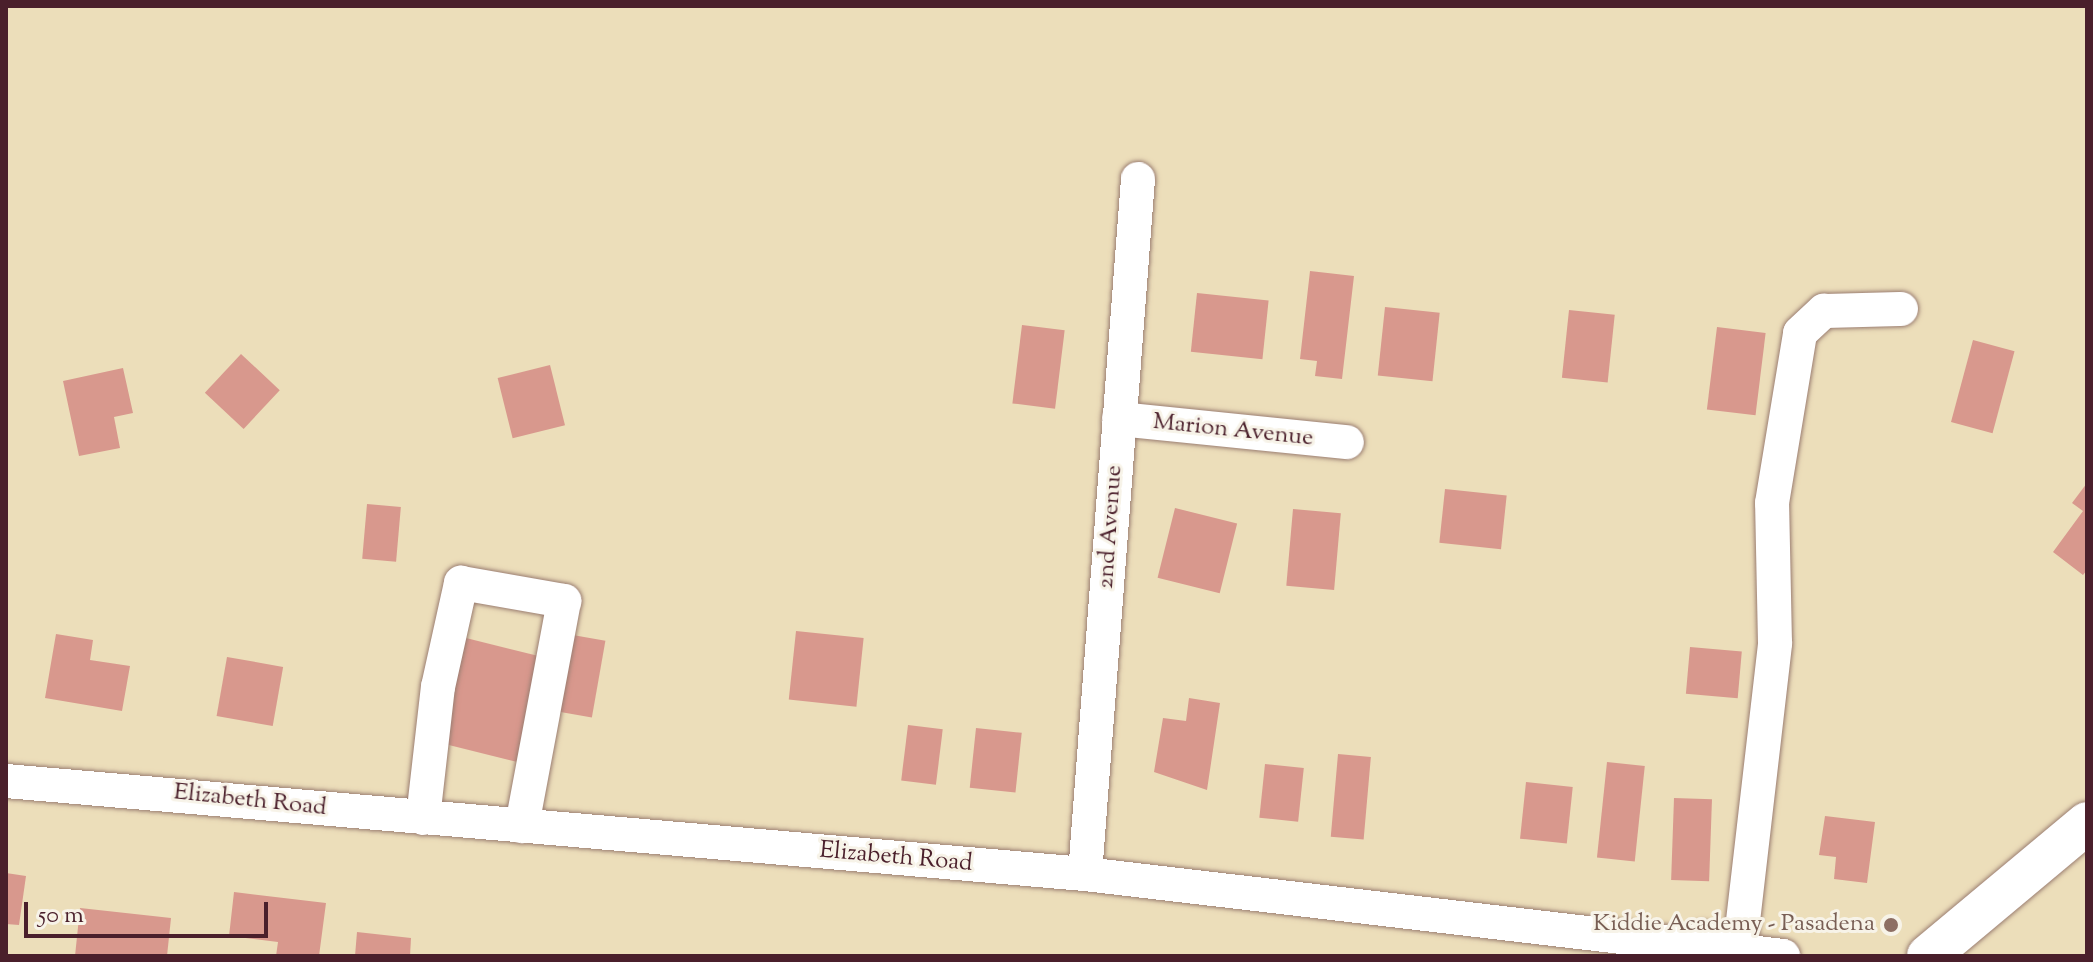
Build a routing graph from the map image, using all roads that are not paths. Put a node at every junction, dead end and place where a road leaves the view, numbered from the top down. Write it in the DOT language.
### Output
graph roads {
  1 [pos="1138,179"];
  2 [pos="1901,309"];
  3 [pos="1119,419"];
  4 [pos="1347,442"];
  5 [pos="6,781"];
  6 [pos="423,818"];
  7 [pos="2087,823"];
  8 [pos="522,826"];
  9 [pos="1085,874"];
  10 [pos="1627,945"];
  11 [pos="1721,949"];
  12 [pos="1783,956"];
  13 [pos="1928,956"];
  1 -- 3 [label="street, 2nd Avenue"];
  2 -- 11 [label="street"];
  3 -- 4 [label="street, Marion Avenue"];
  3 -- 9 [label="street, 2nd Avenue"];
  5 -- 6 [label="street, Elizabeth Road"];
  6 -- 8 [label="street, Elizabeth Road"];
  6 -- 8 [label="street"];
  7 -- 13 [label="main road"];
  8 -- 9 [label="street, Elizabeth Road"];
  9 -- 10 [label="street, Elizabeth Road"];
  10 -- 11 [label="street, Elizabeth Road"];
  11 -- 12 [label="street, Elizabeth Road"];
}
